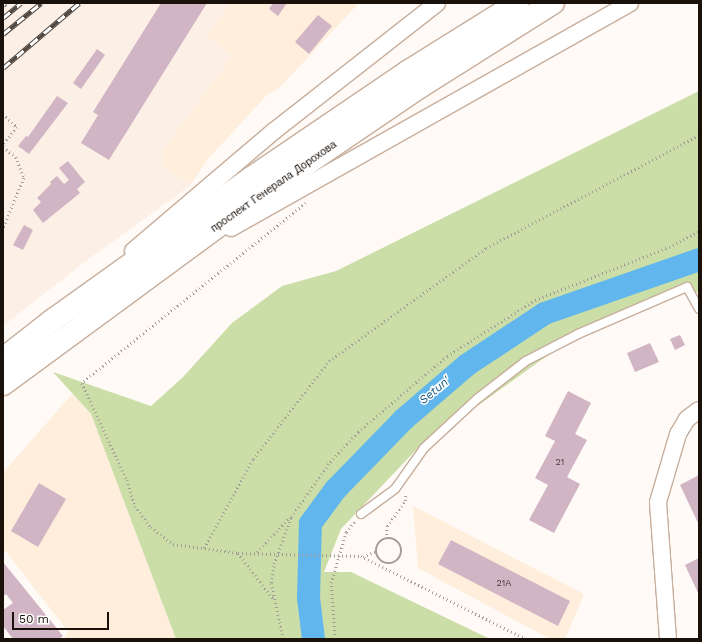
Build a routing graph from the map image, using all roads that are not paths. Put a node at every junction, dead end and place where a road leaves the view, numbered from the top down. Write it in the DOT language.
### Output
graph roads {
  1 [pos="437,3"];
  2 [pos="518,3"];
  3 [pos="553,3"];
  4 [pos="630,3"];
  5 [pos="130,288"];
  6 [pos="699,309"];
  7 [pos="53,320"];
  8 [pos="3,359"];
  9 [pos="3,384"];
  10 [pos="699,410"];
  11 [pos="361,514"];
  12 [pos="668,639"];
  1 -- 7 [label="street"];
  2 -- 7 [label="main road, проспект Генерала Дорохова"];
  3 -- 5 [label="main road, проспект Генерала Дорохова"];
  4 -- 5 [label="street"];
  5 -- 9 [label="main road, проспект Генерала Дорохова"];
  6 -- 11 [label="lane"];
  7 -- 8 [label="main road, проспект Генерала Дорохова"];
  10 -- 12 [label="street"];
}
